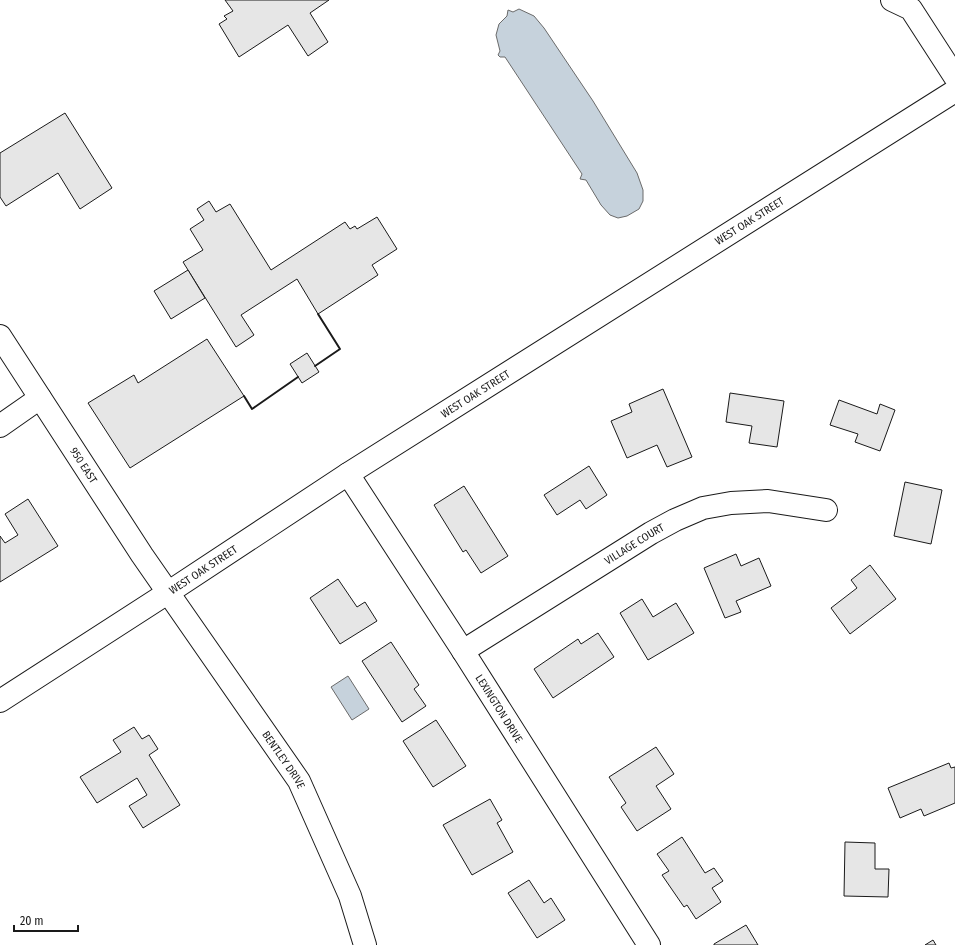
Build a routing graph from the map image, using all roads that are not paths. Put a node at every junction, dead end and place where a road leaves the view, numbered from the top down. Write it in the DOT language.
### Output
graph roads {
  1 [pos="909,3"];
  2 [pos="955,77"];
  3 [pos="955,91"];
  4 [pos="1,341"];
  5 [pos="40,398"];
  6 [pos="0,426"];
  7 [pos="348,474"];
  8 [pos="826,510"];
  9 [pos="169,592"];
  10 [pos="463,651"];
  11 [pos="0,702"];
  12 [pos="365,945"];
  13 [pos="649,945"];
  1 -- 2 [label="street"];
  3 -- 7 [label="street, WEST OAK STREET"];
  4 -- 5 [label="street, 950 EAST"];
  5 -- 6 [label="street"];
  5 -- 9 [label="street, 950 EAST"];
  7 -- 9 [label="street, WEST OAK STREET"];
  7 -- 10 [label="street, LEXINGTON DRIVE"];
  8 -- 10 [label="street, VILLAGE COURT"];
  9 -- 11 [label="street, WEST OAK STREET"];
  9 -- 12 [label="street, BENTLEY DRIVE"];
  10 -- 13 [label="street, LEXINGTON DRIVE"];
}
